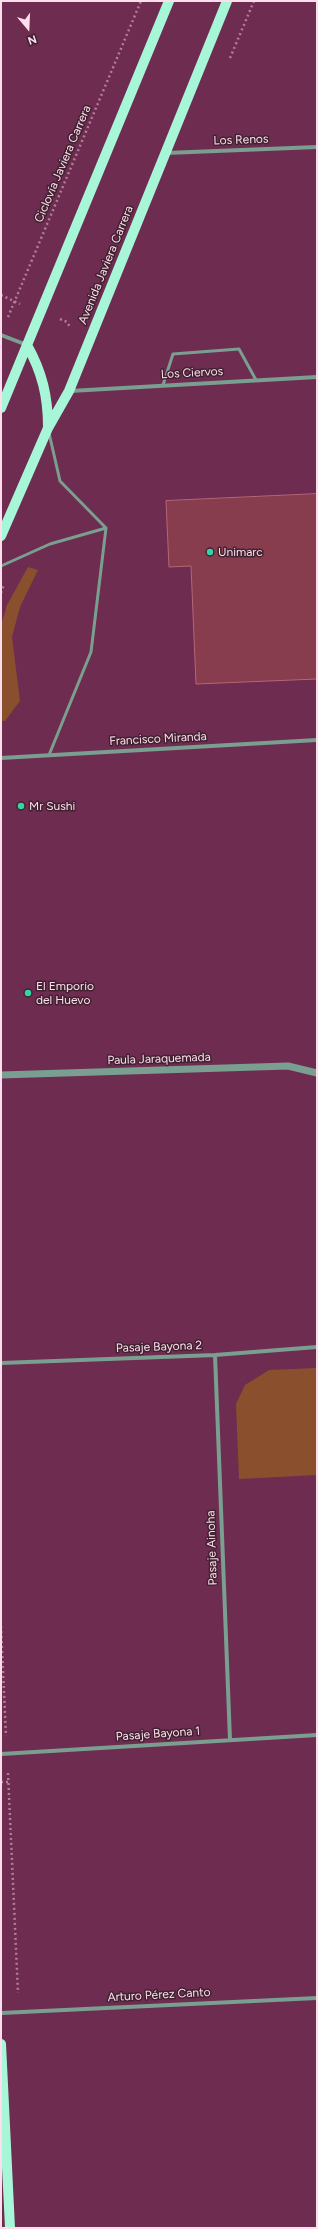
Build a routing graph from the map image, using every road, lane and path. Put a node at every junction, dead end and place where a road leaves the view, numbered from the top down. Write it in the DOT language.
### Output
graph roads {
  1 [pos="141,1"];
  2 [pos="169,1"];
  3 [pos="227,1"];
  4 [pos="317,147"];
  5 [pos="165,153"];
  6 [pos="6,321"];
  7 [pos="1,335"];
  8 [pos="27,345"];
  9 [pos="317,377"];
  10 [pos="256,380"];
  11 [pos="162,385"];
  12 [pos="69,391"];
  13 [pos="1,408"];
  14 [pos="48,428"];
  15 [pos="106,528"];
  16 [pos="1,536"];
  17 [pos="1,566"];
  18 [pos="317,740"];
  19 [pos="49,755"];
  20 [pos="1,758"];
  21 [pos="317,1073"];
  22 [pos="1,1075"];
  23 [pos="317,1347"];
  24 [pos="215,1355"];
  25 [pos="1,1363"];
  26 [pos="1,1626"];
  27 [pos="317,1735"];
  28 [pos="230,1740"];
  29 [pos="7,1753"];
  30 [pos="1,1754"];
  31 [pos="1,1782"];
  32 [pos="8,1782"];
  33 [pos="317,1998"];
  34 [pos="19,2012"];
  35 [pos="1,2013"];
  36 [pos="1,2044"];
  37 [pos="10,2228"];
  1 -- 6 [label="path, Ciclovía Javiera Carrera"];
  2 -- 8 [label="main road"];
  3 -- 5 [label="main road, Avenida Javiera Carrera"];
  4 -- 5 [label="street, Los Renos"];
  5 -- 12 [label="main road, Avenida Javiera Carrera"];
  7 -- 8 [label="street"];
  8 -- 13 [label="main road"];
  8 -- 14 [label="main road"];
  9 -- 10 [label="street, Los Ciervos"];
  10 -- 11 [label="street, Los Ciervos"];
  10 -- 11 [label="lane"];
  11 -- 12 [label="street, Los Ciervos"];
  12 -- 14 [label="main road, Avenida Javiera Carrera"];
  14 -- 15 [label="lane"];
  14 -- 16 [label="main road, Avenida Javiera Carrera"];
  15 -- 17 [label="lane"];
  15 -- 19 [label="lane"];
  18 -- 19 [label="street, Francisco Miranda"];
  19 -- 20 [label="street, Francisco Miranda"];
  21 -- 22 [label="street, Paula Jaraquemada"];
  23 -- 24 [label="street, Pasaje Bayona 2"];
  24 -- 25 [label="street, Pasaje Bayona 2"];
  24 -- 28 [label="street, Pasaje Ainoha"];
  26 -- 29 [label="path"];
  27 -- 28 [label="street, Pasaje Bayona 1"];
  28 -- 29 [label="street, Pasaje Bayona 1"];
  29 -- 30 [label="street, Pasaje Bayona 1"];
  29 -- 32 [label="path"];
  31 -- 32 [label="path"];
  32 -- 34 [label="path"];
  33 -- 34 [label="street, Arturo Pérez Canto"];
  34 -- 35 [label="street, Arturo Pérez Canto"];
  36 -- 37 [label="main road"];
}
